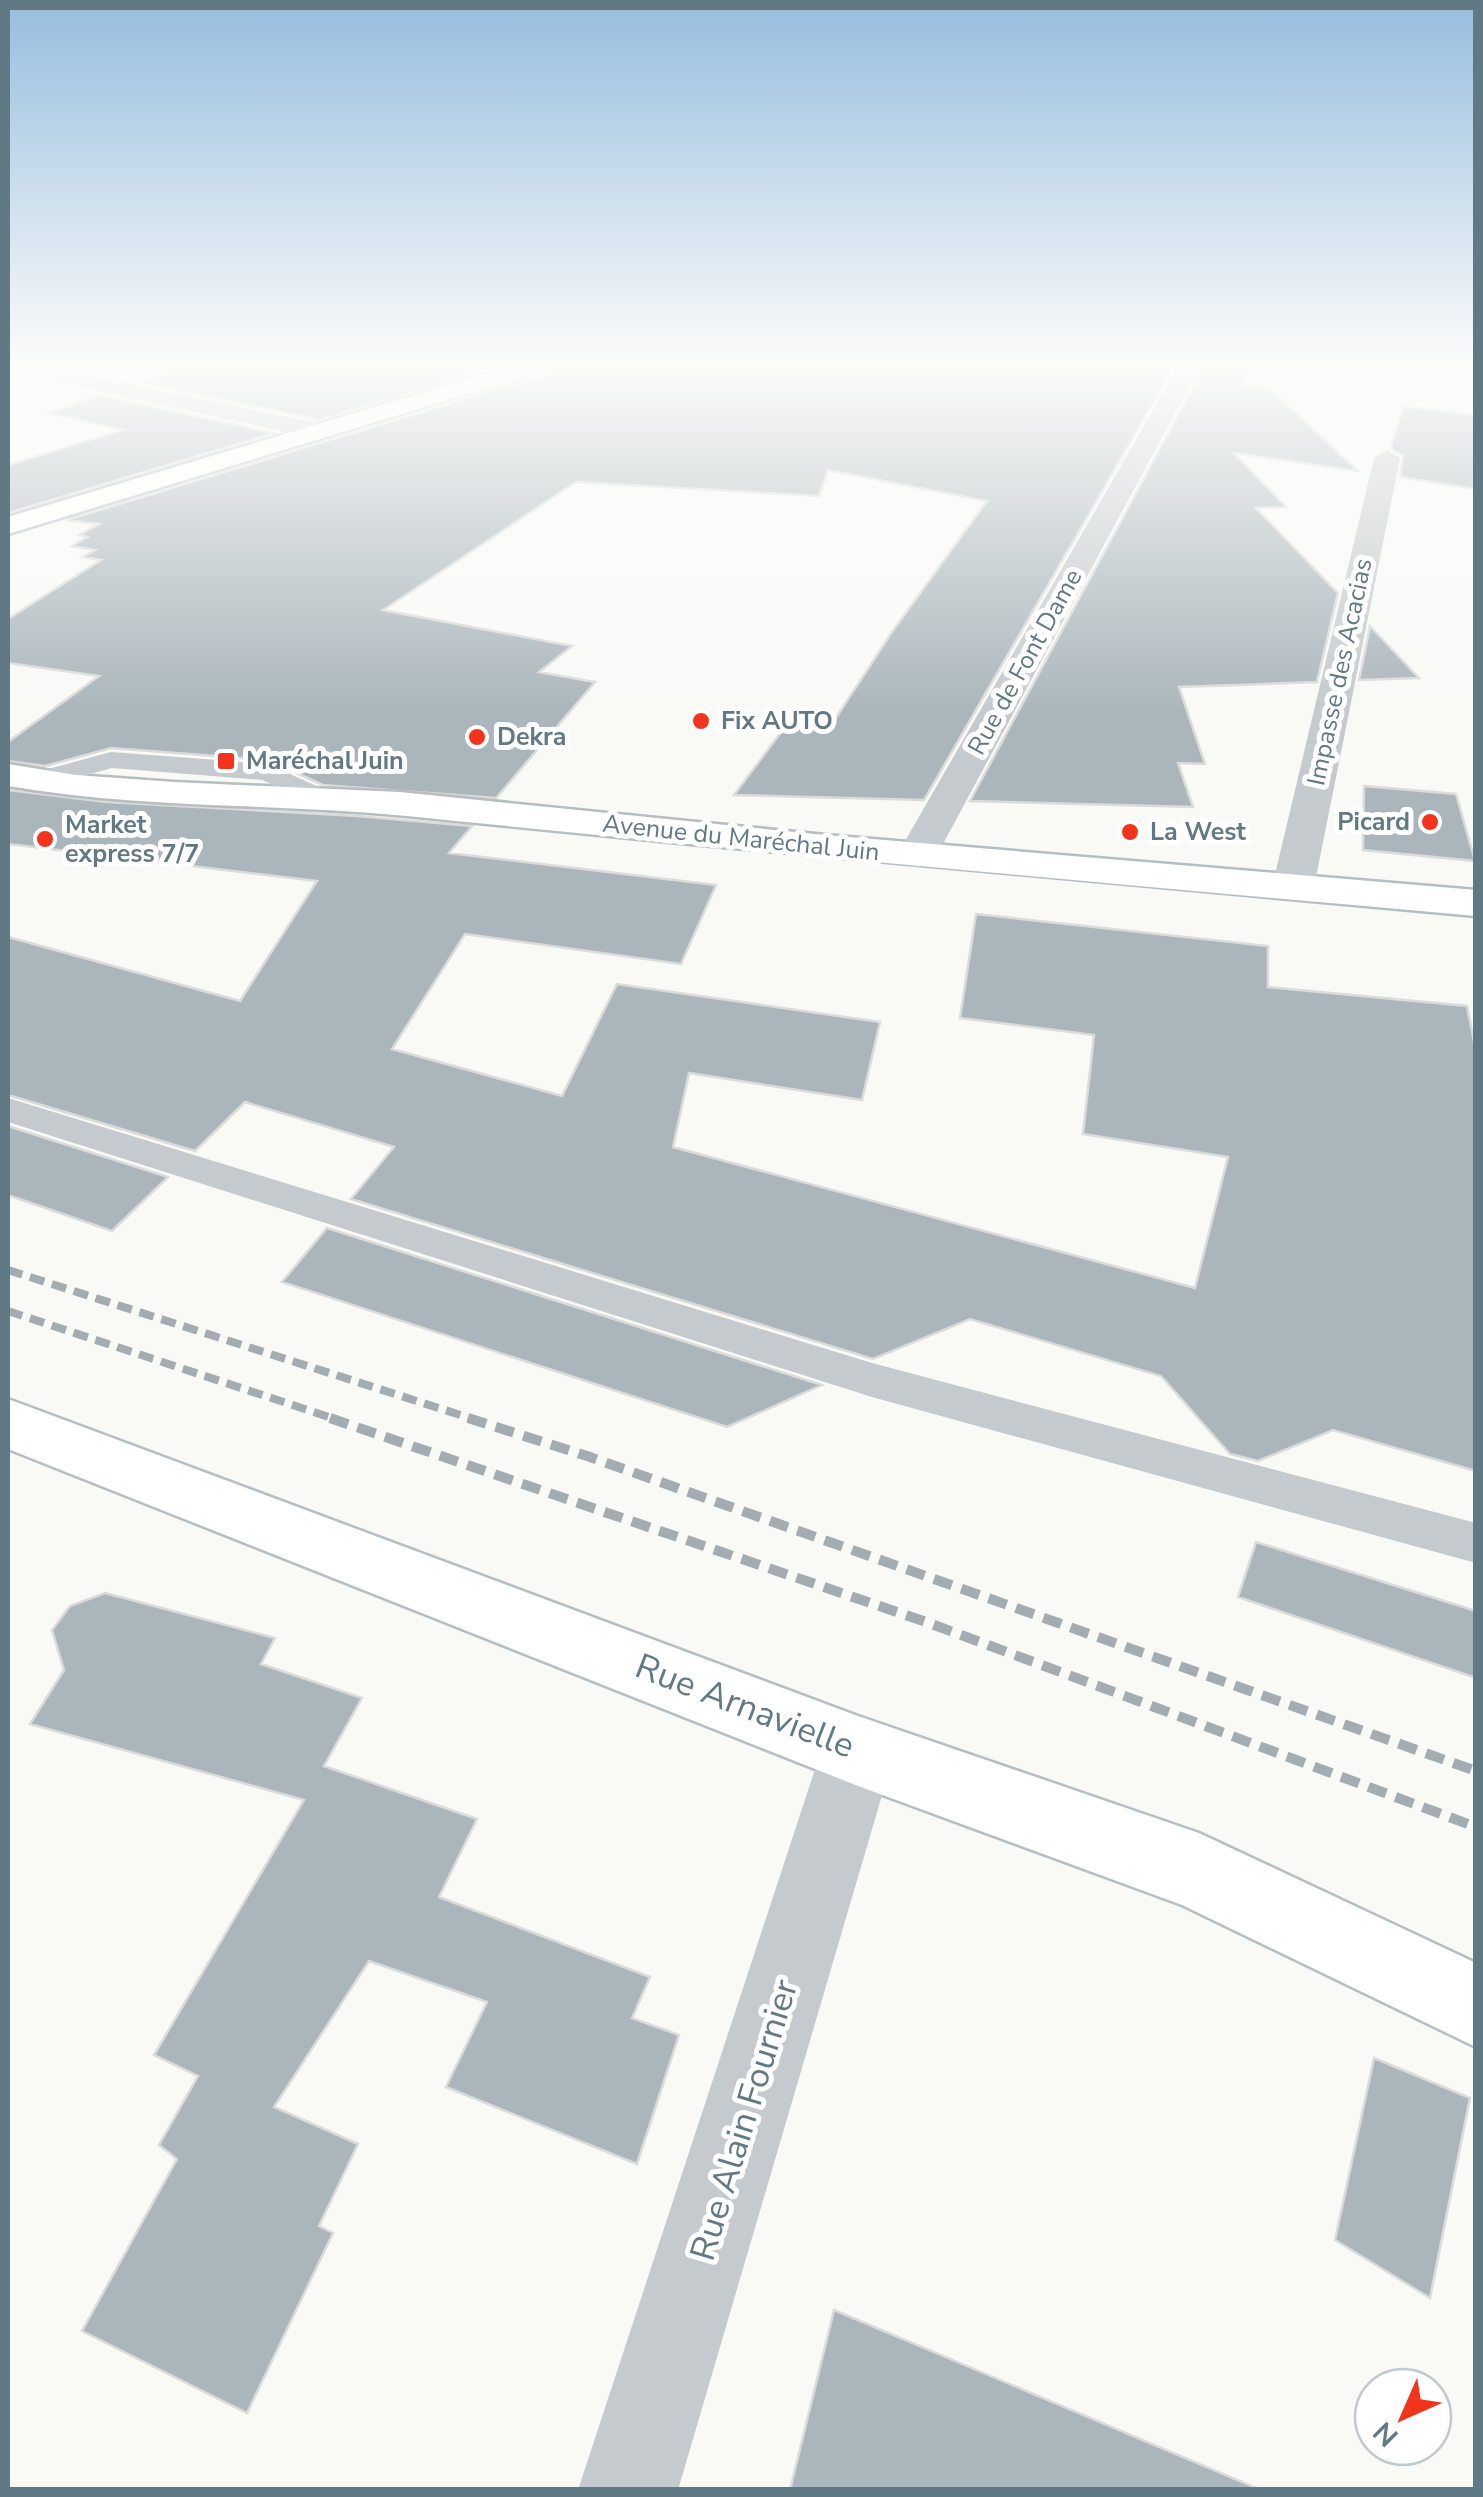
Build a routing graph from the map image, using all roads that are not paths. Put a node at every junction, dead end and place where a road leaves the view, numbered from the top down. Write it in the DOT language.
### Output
graph roads {
  1 [pos="155,482"];
  2 [pos="1125,482"];
  3 [pos="1382,482"];
  4 [pos="8,526"];
  5 [pos="24,777"];
  6 [pos="917,854"];
  7 [pos="1293,887"];
  8 [pos="1476,903"];
  9 [pos="8,1110"];
  10 [pos="14,1436"];
  11 [pos="1476,1544"];
  12 [pos="858,1751"];
  13 [pos="1476,2006"];
  14 [pos="628,2490"];
  1 -- 4 [label="street"];
  2 -- 6 [label="street, Rue de Font Dame"];
  3 -- 7 [label="street, Impasse des Acacias"];
  5 -- 6 [label="street, Avenue du Maréchal Juin"];
  6 -- 7 [label="street, Avenue du Maréchal Juin"];
  7 -- 8 [label="street, Avenue du Maréchal Juin"];
  9 -- 11 [label="lane"];
  10 -- 12 [label="street, Rue Arnavielle"];
  12 -- 13 [label="street, Rue Arnavielle"];
  12 -- 14 [label="street, Rue Alain Fournier"];
}
